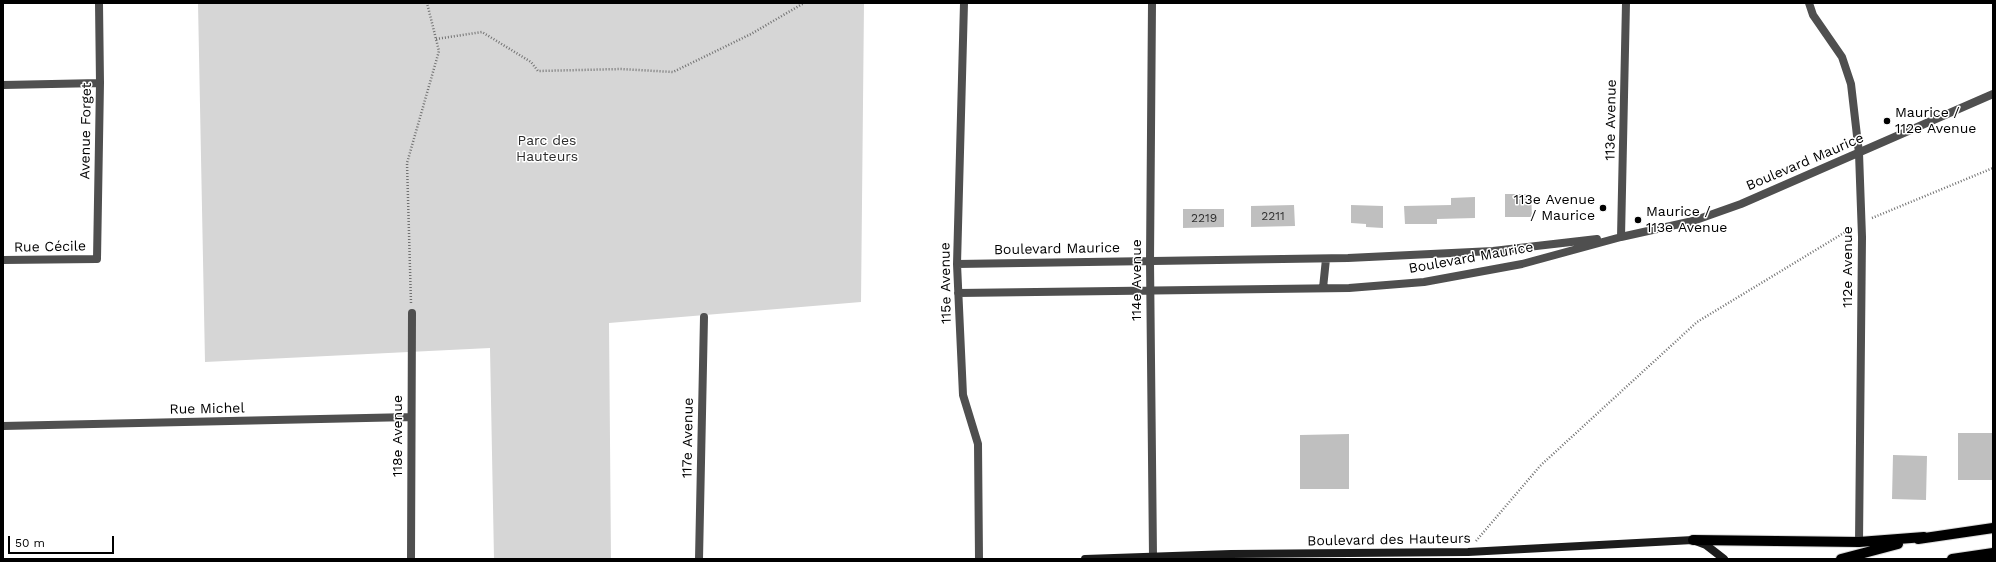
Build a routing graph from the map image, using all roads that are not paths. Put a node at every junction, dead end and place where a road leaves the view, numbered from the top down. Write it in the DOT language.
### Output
graph roads {
  1 [pos="99,3"];
  2 [pos="964,3"];
  3 [pos="1152,3"];
  4 [pos="1626,3"];
  5 [pos="1809,3"];
  6 [pos="100,83"];
  7 [pos="3,85"];
  8 [pos="1993,94"];
  9 [pos="1859,153"];
  10 [pos="1621,237"];
  11 [pos="97,259"];
  12 [pos="1326,259"];
  13 [pos="3,260"];
  14 [pos="1150,261"];
  15 [pos="957,264"];
  16 [pos="1323,288"];
  17 [pos="1150,291"];
  18 [pos="958,293"];
  19 [pos="412,313"];
  20 [pos="704,317"];
  21 [pos="411,417"];
  22 [pos="3,426"];
  23 [pos="1993,528"];
  24 [pos="1924,537"];
  25 [pos="1693,540"];
  26 [pos="1859,542"];
  27 [pos="1993,552"];
  28 [pos="1153,557"];
  29 [pos="1231,557"];
  30 [pos="411,559"];
  31 [pos="699,559"];
  32 [pos="979,559"];
  33 [pos="1085,559"];
  34 [pos="1724,559"];
  35 [pos="1841,559"];
  36 [pos="1952,559"];
  1 -- 6 [label="street, Avenue Forget"];
  2 -- 15 [label="street, 115e Avenue"];
  3 -- 14 [label="street, 114e Avenue"];
  4 -- 10 [label="street, 113e Avenue"];
  5 -- 9 [label="street, 112e Avenue"];
  6 -- 7 [label="street"];
  6 -- 11 [label="street, Avenue Forget"];
  8 -- 9 [label="street, Boulevard Maurice"];
  9 -- 10 [label="street, Boulevard Maurice"];
  9 -- 26 [label="street, 112e Avenue"];
  10 -- 12 [label="street, Boulevard Maurice"];
  10 -- 16 [label="street, Boulevard Maurice"];
  11 -- 13 [label="street, Rue Cécile"];
  12 -- 14 [label="street, Boulevard Maurice"];
  12 -- 16 [label="street"];
  14 -- 15 [label="street, Boulevard Maurice"];
  14 -- 17 [label="street, 114e Avenue"];
  15 -- 18 [label="street, 115e Avenue"];
  16 -- 17 [label="street, Boulevard Maurice"];
  17 -- 18 [label="street, Boulevard Maurice"];
  17 -- 28 [label="street, 114e Avenue"];
  18 -- 32 [label="street, 115e Avenue"];
  19 -- 21 [label="street, 118e Avenue"];
  20 -- 31 [label="street, 117e Avenue"];
  21 -- 22 [label="street, Rue Michel"];
  21 -- 30 [label="street, 118e Avenue"];
  23 -- 24 [label="main road"];
  24 -- 26 [label="main road"];
  24 -- 35 [label="main road"];
  25 -- 26 [label="main road"];
  25 -- 29 [label="main road, Boulevard des Hauteurs"];
  25 -- 34 [label="main road"];
  27 -- 36 [label="main road"];
  28 -- 29 [label="main road, Boulevard des Hauteurs"];
  28 -- 33 [label="main road, Boulevard des Hauteurs"];
}
